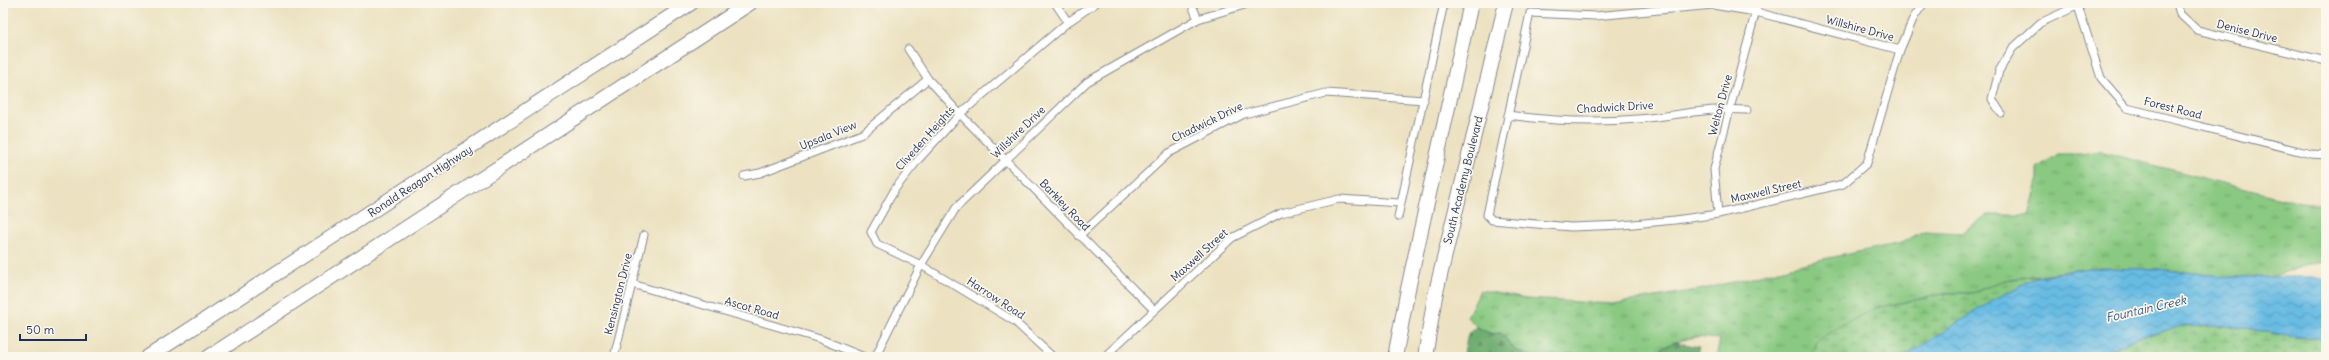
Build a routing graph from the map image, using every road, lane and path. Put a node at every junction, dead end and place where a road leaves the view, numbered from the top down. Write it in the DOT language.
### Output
graph roads {
  1 [pos="691,3"];
  2 [pos="750,3"];
  3 [pos="1055,3"];
  4 [pos="1096,3"];
  5 [pos="1191,3"];
  6 [pos="1251,3"];
  7 [pos="1444,3"];
  8 [pos="1464,3"];
  9 [pos="1471,3"];
  10 [pos="1758,3"];
  11 [pos="1924,3"];
  12 [pos="2177,3"];
  13 [pos="2077,5"];
  14 [pos="1505,6"];
  15 [pos="1756,12"];
  16 [pos="1198,19"];
  17 [pos="1068,22"];
  18 [pos="908,48"];
  19 [pos="1460,50"];
  20 [pos="1900,50"];
  21 [pos="2326,61"];
  22 [pos="928,79"];
  23 [pos="1424,100"];
  24 [pos="1747,110"];
  25 [pos="1729,111"];
  26 [pos="2001,113"];
  27 [pos="960,114"];
  28 [pos="1508,115"];
  29 [pos="2326,155"];
  30 [pos="1006,159"];
  31 [pos="744,176"];
  32 [pos="1400,203"];
  33 [pos="1718,214"];
  34 [pos="1398,217"];
  35 [pos="644,235"];
  36 [pos="1079,236"];
  37 [pos="921,265"];
  38 [pos="632,284"];
  39 [pos="1154,310"];
  40 [pos="148,357"];
  41 [pos="209,357"];
  42 [pos="614,357"];
  43 [pos="864,357"];
  44 [pos="875,357"];
  45 [pos="1053,357"];
  46 [pos="1104,357"];
  47 [pos="1395,357"];
  48 [pos="1425,357"];
  1 -- 40 [label="highway, Ronald Reagan Highway"];
  2 -- 41 [label="highway"];
  3 -- 17 [label="street"];
  4 -- 17 [label="street, Cliveden Heights"];
  5 -- 16 [label="street"];
  6 -- 16 [label="street, Willshire Drive"];
  7 -- 23 [label="street"];
  8 -- 19 [label="highway"];
  9 -- 19 [label="highway"];
  10 -- 15 [label="street, Welton Drive"];
  11 -- 20 [label="street, Maxwell Street"];
  12 -- 21 [label="street, Denise Drive"];
  13 -- 26 [label="street"];
  13 -- 29 [label="street, Forest Road"];
  14 -- 48 [label="highway, South Academy Boulevard"];
  15 -- 20 [label="street, Willshire Drive"];
  15 -- 25 [label="street, Welton Drive"];
  15 -- 28 [label="street, Willshire Drive"];
  16 -- 30 [label="street, Willshire Drive"];
  17 -- 27 [label="street, Cliveden Heights"];
  18 -- 22 [label="street, Barkley Road"];
  19 -- 47 [label="highway"];
  20 -- 33 [label="street, Maxwell Street"];
  22 -- 27 [label="street, Barkley Road"];
  22 -- 31 [label="street, Upsala View"];
  23 -- 32 [label="street"];
  23 -- 36 [label="street, Chadwick Drive"];
  24 -- 25 [label="street, Chadwick Drive"];
  25 -- 28 [label="street, Chadwick Drive"];
  25 -- 33 [label="street, Welton Drive"];
  27 -- 30 [label="street, Barkley Road"];
  27 -- 37 [label="street, Cliveden Heights"];
  28 -- 33 [label="street, Maxwell Street"];
  30 -- 36 [label="street, Barkley Road"];
  30 -- 37 [label="street, Willshire Drive"];
  32 -- 34 [label="street"];
  32 -- 39 [label="street, Maxwell Street"];
  35 -- 38 [label="street, Kensington Drive"];
  36 -- 39 [label="street, Barkley Road"];
  37 -- 44 [label="street, Willshire Drive"];
  37 -- 45 [label="street, Harrow Road"];
  38 -- 42 [label="street, Kensington Drive"];
  38 -- 43 [label="street, Ascot Road"];
  39 -- 46 [label="street, Maxwell Street"];
}
